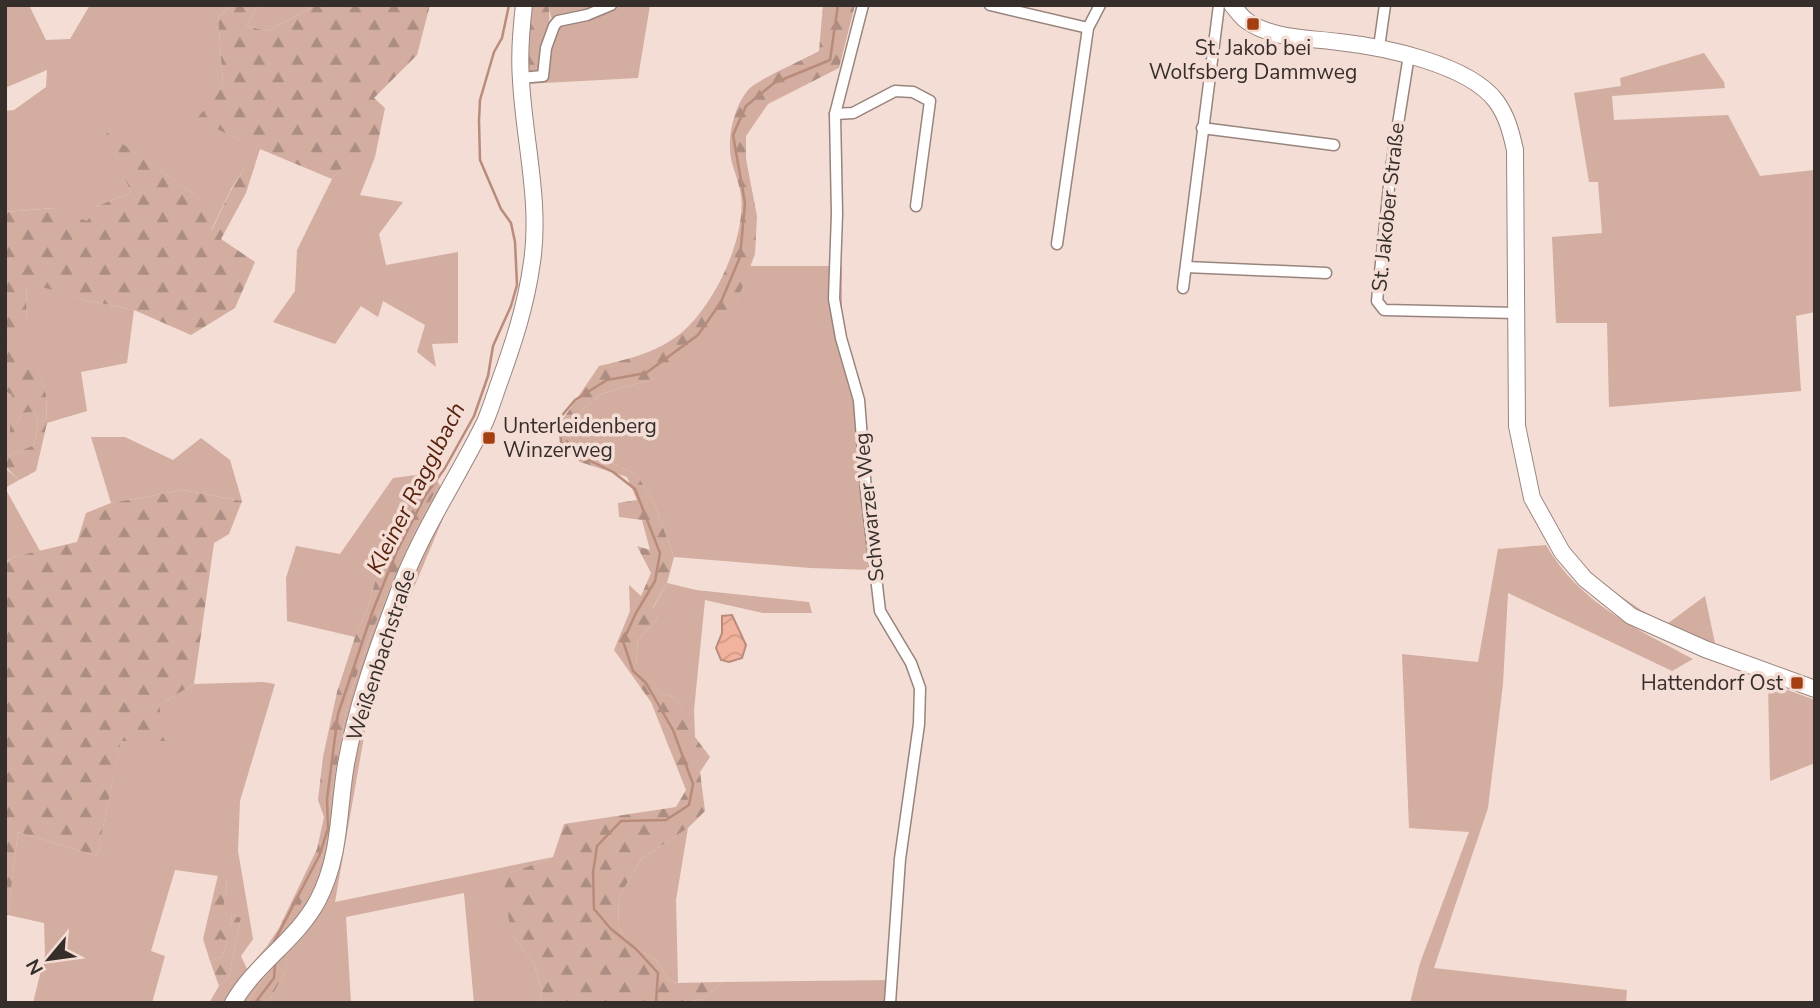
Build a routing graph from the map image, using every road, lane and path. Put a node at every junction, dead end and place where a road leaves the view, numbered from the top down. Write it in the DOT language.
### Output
graph roads {
  1 [pos="524,5"];
  2 [pos="611,5"];
  3 [pos="863,5"];
  4 [pos="989,5"];
  5 [pos="1100,5"];
  6 [pos="1219,5"];
  7 [pos="1232,5"];
  8 [pos="1385,5"];
  9 [pos="1088,27"];
  10 [pos="1379,47"];
  11 [pos="1409,55"];
  12 [pos="520,78"];
  13 [pos="835,114"];
  14 [pos="1202,128"];
  15 [pos="1334,145"];
  16 [pos="916,206"];
  17 [pos="1056,244"];
  18 [pos="1186,267"];
  19 [pos="1326,273"];
  20 [pos="1183,288"];
  21 [pos="1516,313"];
  22 [pos="1815,689"];
  23 [pos="233,1003"];
  24 [pos="890,1003"];
  1 -- 12 [label="main road, Weißenbachstraße"];
  2 -- 12 [label="street"];
  3 -- 13 [label="street, Schwarzer Weg"];
  4 -- 9 [label="street"];
  5 -- 9 [label="street"];
  6 -- 14 [label="street"];
  7 -- 10 [label="main road"];
  8 -- 10 [label="street"];
  9 -- 17 [label="street"];
  10 -- 11 [label="main road"];
  11 -- 21 [label="main road"];
  11 -- 21 [label="street, St. Jakober Straße"];
  12 -- 23 [label="main road, Weißenbachstraße"];
  13 -- 16 [label="street"];
  13 -- 24 [label="street, Schwarzer Weg"];
  14 -- 15 [label="street"];
  14 -- 18 [label="street"];
  18 -- 19 [label="street"];
  18 -- 20 [label="street"];
  21 -- 22 [label="main road"];
}
